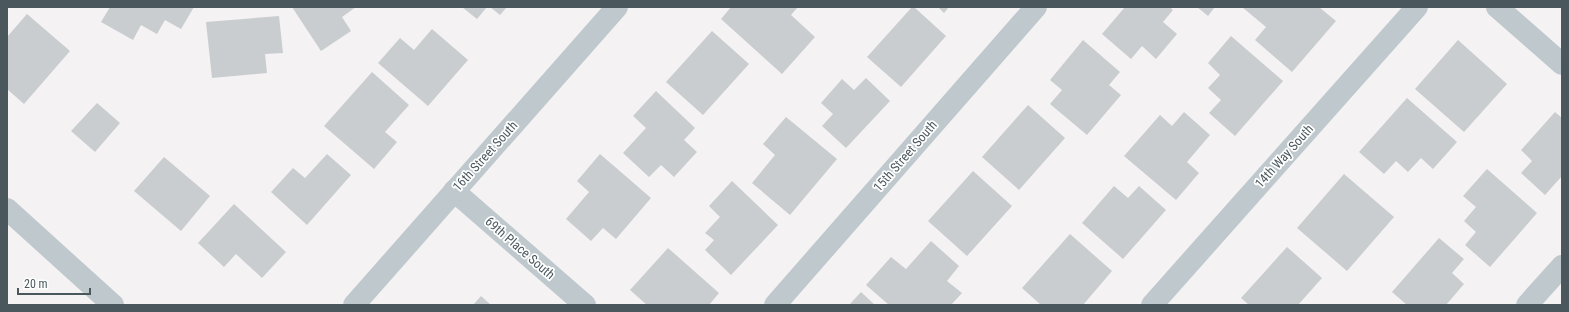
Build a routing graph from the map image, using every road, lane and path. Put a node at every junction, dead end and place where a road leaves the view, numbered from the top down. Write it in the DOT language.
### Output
graph roads {
  1 [pos="617,7"];
  2 [pos="1036,7"];
  3 [pos="1417,7"];
  4 [pos="1498,7"];
  5 [pos="1562,64"];
  6 [pos="454,191"];
  7 [pos="7,209"];
  8 [pos="1562,266"];
  9 [pos="113,305"];
  10 [pos="354,305"];
  11 [pos="585,305"];
  12 [pos="775,305"];
  13 [pos="1152,305"];
  14 [pos="1527,305"];
  1 -- 6 [label="street, 16th Street South"];
  2 -- 12 [label="street, 15th Street South"];
  3 -- 13 [label="street, 14th Way South"];
  4 -- 5 [label="street"];
  6 -- 10 [label="street, 16th Street South"];
  6 -- 11 [label="street, 69th Place South"];
  7 -- 9 [label="street"];
  8 -- 14 [label="street"];
}
